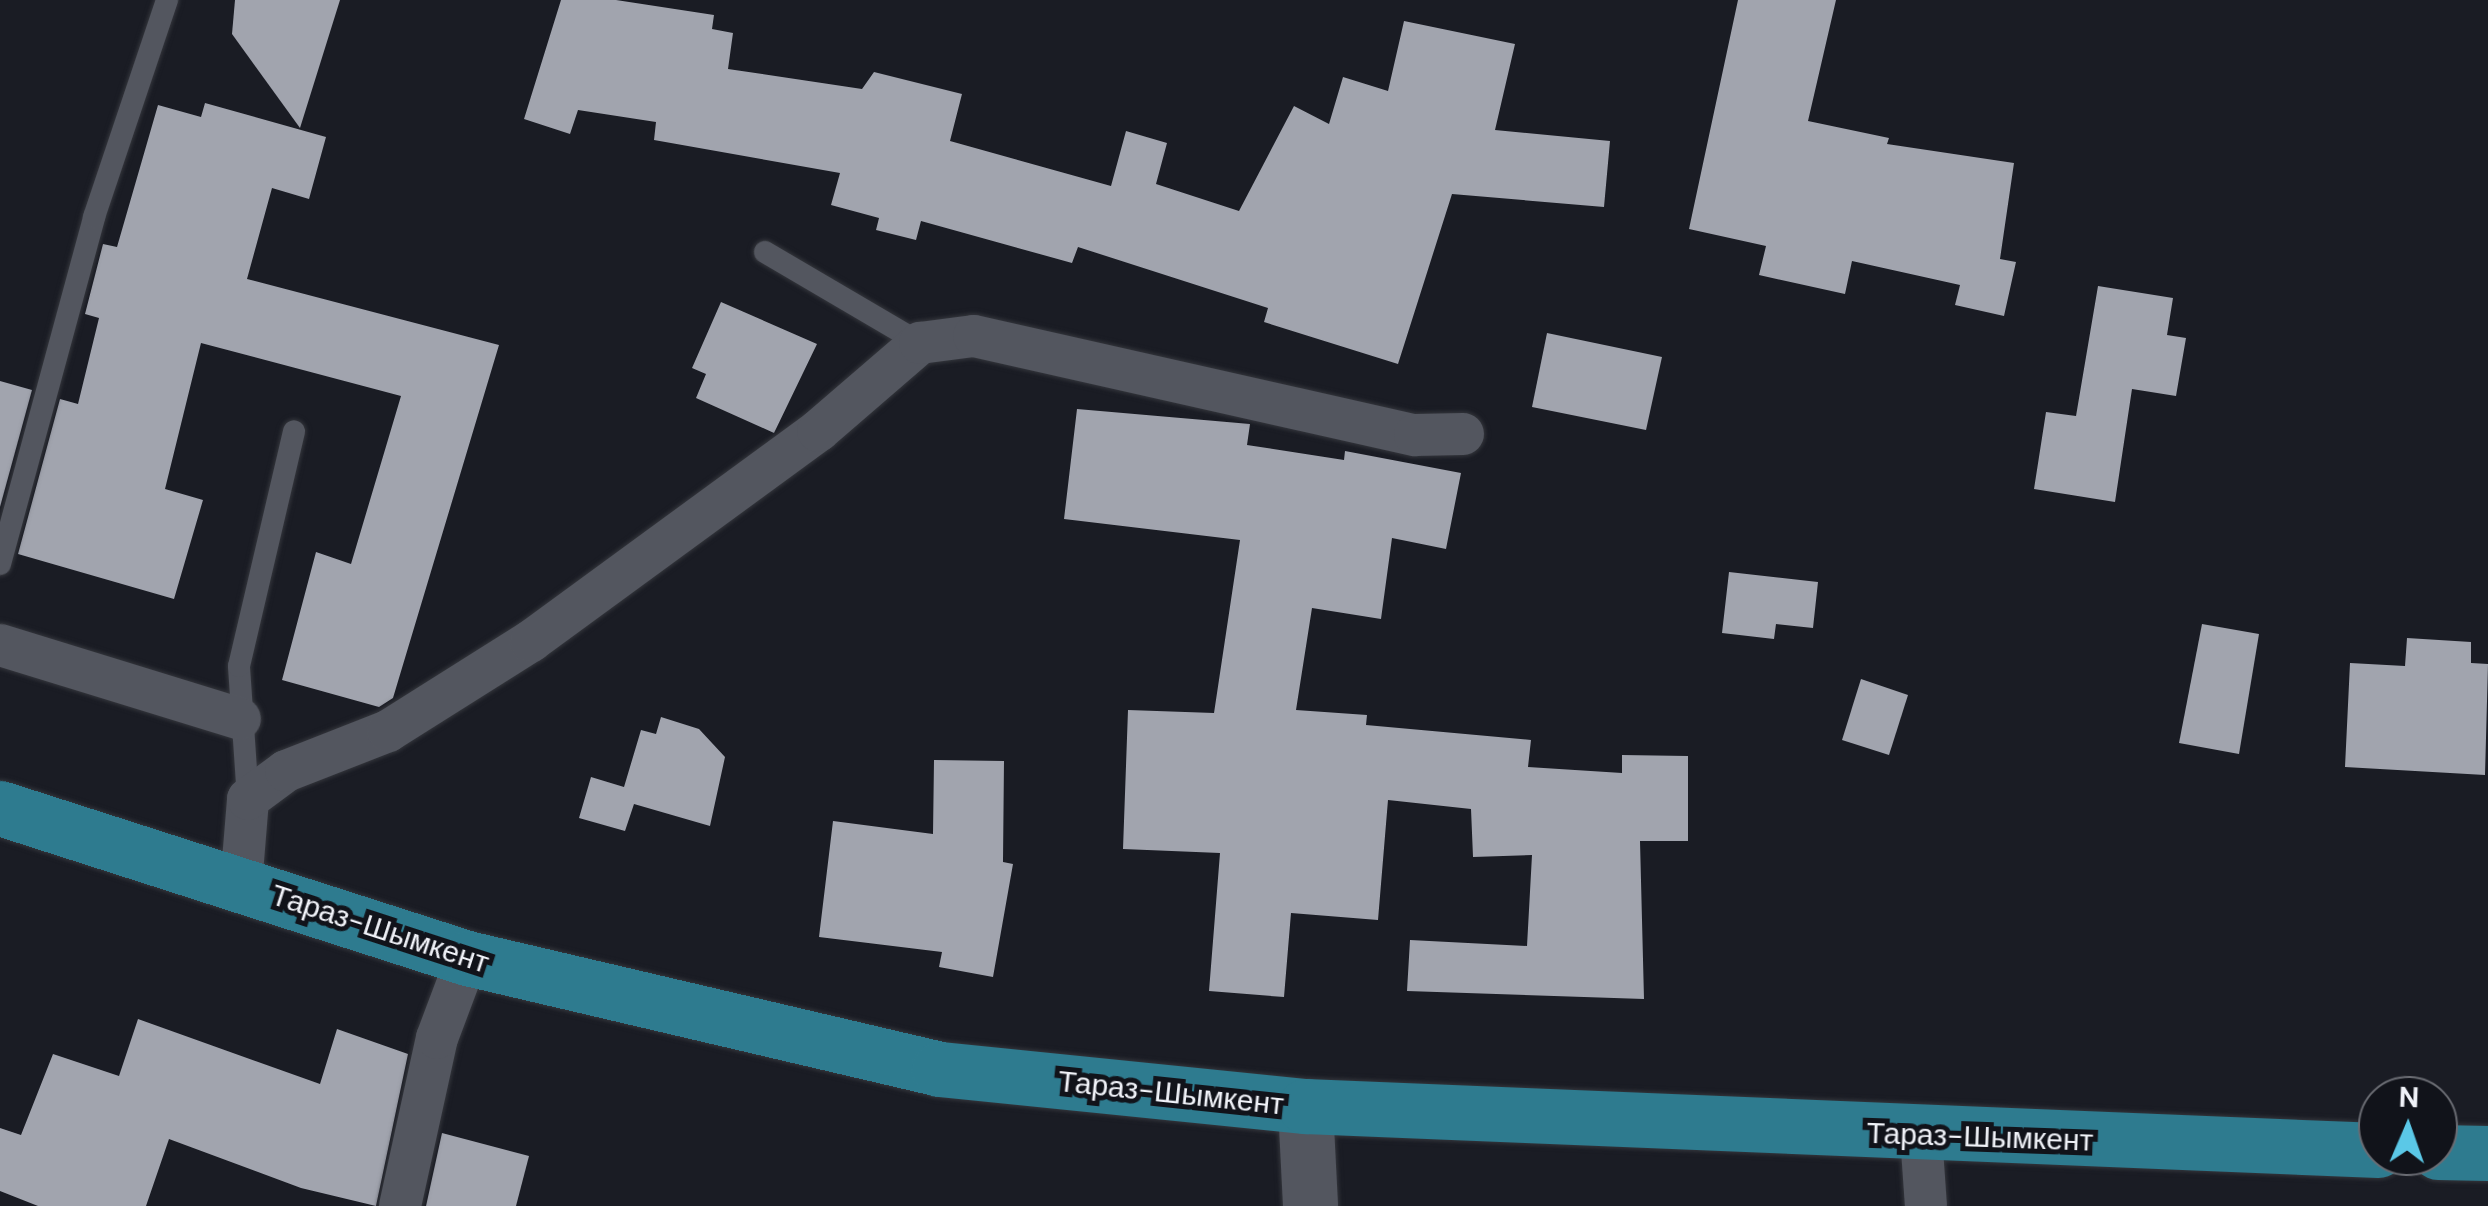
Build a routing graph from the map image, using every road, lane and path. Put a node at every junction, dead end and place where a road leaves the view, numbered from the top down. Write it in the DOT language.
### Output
graph roads {
  1 [pos="167,0"];
  2 [pos="765,252"];
  3 [pos="920,343"];
  4 [pos="294,431"];
  5 [pos="1463,434"];
  6 [pos="0,564"];
  7 [pos="0,645"];
  8 [pos="240,719"];
  9 [pos="248,799"];
  10 [pos="0,808"];
  11 [pos="241,884"];
  12 [pos="467,958"];
  13 [pos="1304,1106"];
  14 [pos="1920,1135"];
  15 [pos="2358,1149"];
  16 [pos="2458,1152"];
  17 [pos="2488,1153"];
  18 [pos="400,1206"];
  19 [pos="1310,1206"];
  20 [pos="1926,1206"];
  1 -- 6 [label="lane"];
  2 -- 3 [label="lane"];
  3 -- 5 [label="street"];
  3 -- 9 [label="street"];
  4 -- 8 [label="lane"];
  7 -- 8 [label="street"];
  8 -- 9 [label="lane"];
  9 -- 11 [label="street"];
  10 -- 11 [label="main road, Тараз-Шымкент"];
  11 -- 12 [label="main road, Тараз-Шымкент"];
  12 -- 13 [label="main road, Тараз-Шымкент"];
  12 -- 18 [label="street"];
  13 -- 14 [label="main road, Тараз-Шымкент"];
  13 -- 19 [label="street"];
  14 -- 15 [label="main road, Тараз-Шымкент"];
  14 -- 20 [label="street"];
  16 -- 17 [label="main road"];
}
